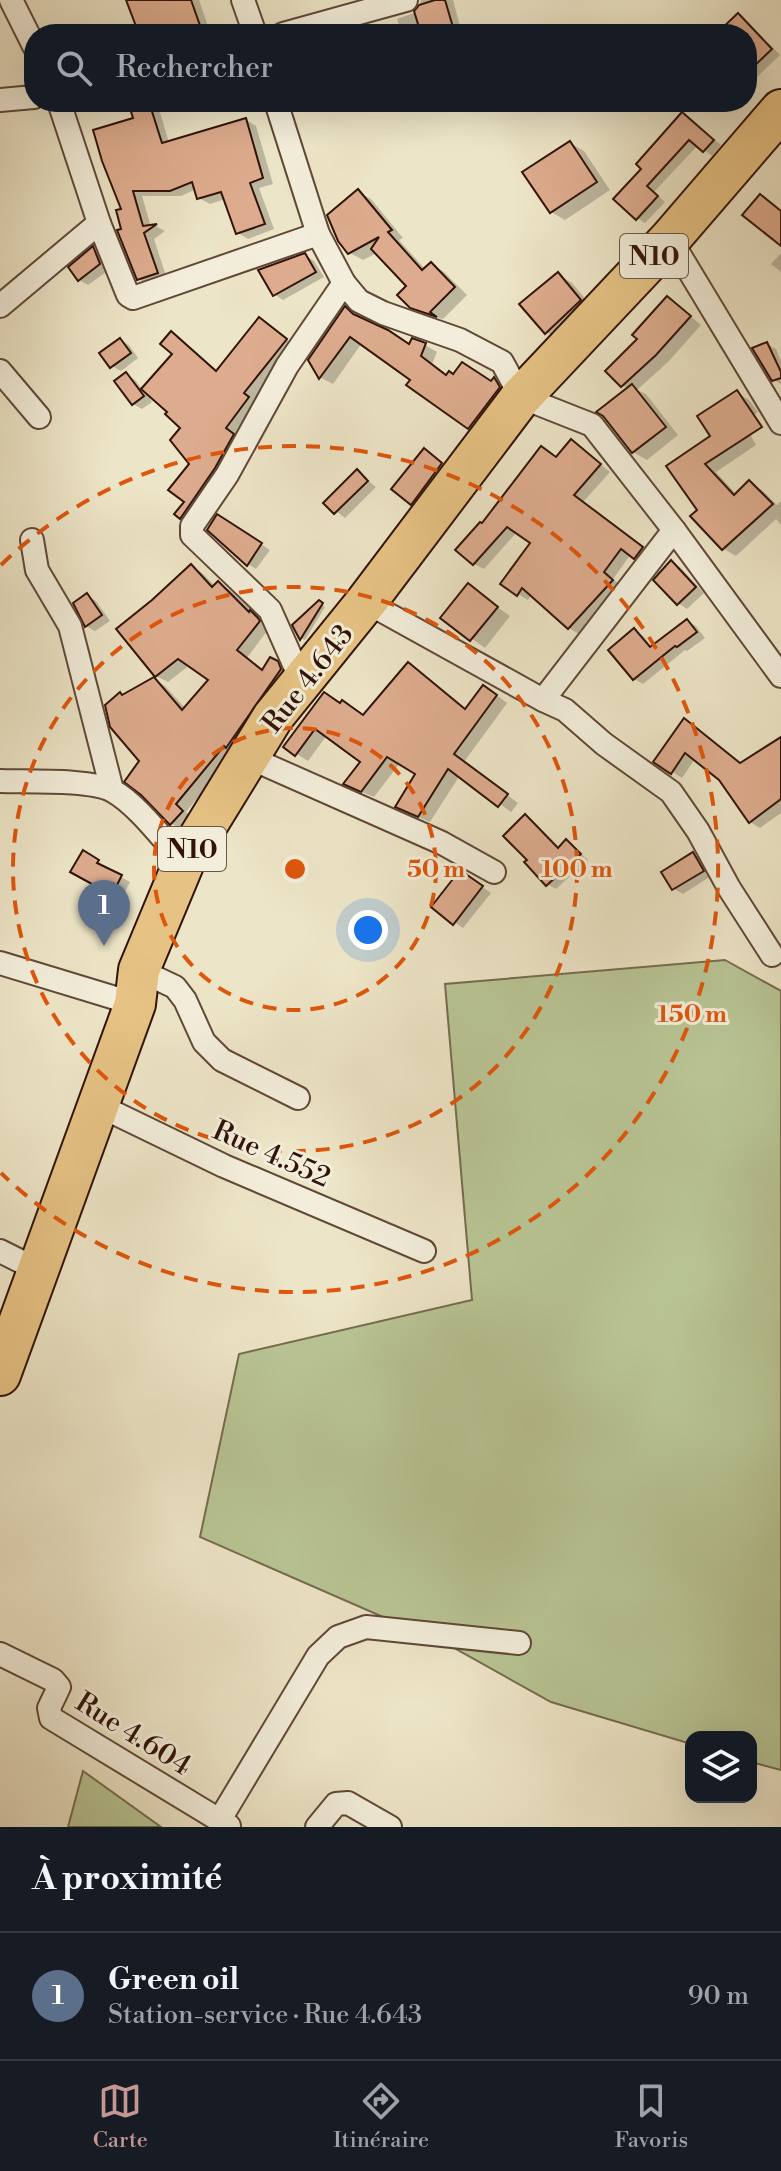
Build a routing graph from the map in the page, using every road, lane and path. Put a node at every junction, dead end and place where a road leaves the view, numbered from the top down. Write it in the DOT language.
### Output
graph roads {
  1 [pos="11,0"];
  2 [pos="243,0"];
  3 [pos="406,0"];
  4 [pos="251,24"];
  5 [pos="319,24"];
  6 [pos="24,26"];
  7 [pos="24,98"];
  8 [pos="0,100"];
  9 [pos="781,110"];
  10 [pos="62,112"];
  11 [pos="279,112"];
  12 [pos="99,223"];
  13 [pos="318,234"];
  14 [pos="670,239"];
  15 [pos="344,283"];
  16 [pos="0,306"];
  17 [pos="0,371"];
  18 [pos="521,397"];
  19 [pos="778,414"];
  20 [pos="39,417"];
  21 [pos="674,530"];
  22 [pos="32,540"];
  23 [pos="366,602"];
  24 [pos="781,676"];
  25 [pos="302,682"];
  26 [pos="543,700"];
  27 [pos="248,757"];
  28 [pos="0,781"];
  29 [pos="112,790"];
  30 [pos="184,862"];
  31 [pos="494,872"];
  32 [pos="772,955"];
  33 [pos="0,963"];
  34 [pos="137,987"];
  35 [pos="298,1098"];
  36 [pos="98,1105"];
  37 [pos="0,1251"];
  38 [pos="424,1251"];
  39 [pos="38,1270"];
  40 [pos="3,1356"];
  41 [pos="519,1643"];
  42 [pos="0,1654"];
  43 [pos="225,1824"];
  44 [pos="317,1827"];
  45 [pos="390,1827"];
  1 -- 6 [label="street"];
  2 -- 4 [label="street"];
  3 -- 5 [label="street"];
  7 -- 8 [label="street"];
  9 -- 14 [label="highway, N10"];
  10 -- 12 [label="street"];
  11 -- 13 [label="street"];
  12 -- 13 [label="street"];
  12 -- 16 [label="street"];
  13 -- 15 [label="street"];
  14 -- 18 [label="highway, N10"];
  14 -- 19 [label="street"];
  15 -- 18 [label="street"];
  15 -- 25 [label="street"];
  17 -- 20 [label="street"];
  18 -- 21 [label="street"];
  18 -- 23 [label="highway, Rue 4.643 / N10"];
  21 -- 24 [label="street"];
  21 -- 26 [label="street"];
  22 -- 29 [label="street"];
  23 -- 25 [label="highway, Rue 4.643 / N10"];
  23 -- 26 [label="street"];
  25 -- 27 [label="highway, Rue 4.643 / N10"];
  26 -- 32 [label="street"];
  27 -- 30 [label="highway, Rue 4.643 / N10"];
  27 -- 31 [label="street"];
  28 -- 29 [label="street"];
  29 -- 30 [label="street"];
  30 -- 34 [label="highway, Rue 4.643 / N10"];
  33 -- 34 [label="street"];
  34 -- 35 [label="street"];
  34 -- 36 [label="highway, Rue 4.643 / N10"];
  36 -- 38 [label="street, Rue 4.552"];
  36 -- 39 [label="highway, Rue 4.643 / N10"];
  37 -- 39 [label="street"];
  39 -- 40 [label="highway, Rue 4.643 / N10"];
  41 -- 43 [label="street"];
  42 -- 43 [label="street, Rue 4.604"];
  44 -- 45 [label="street"];
}
